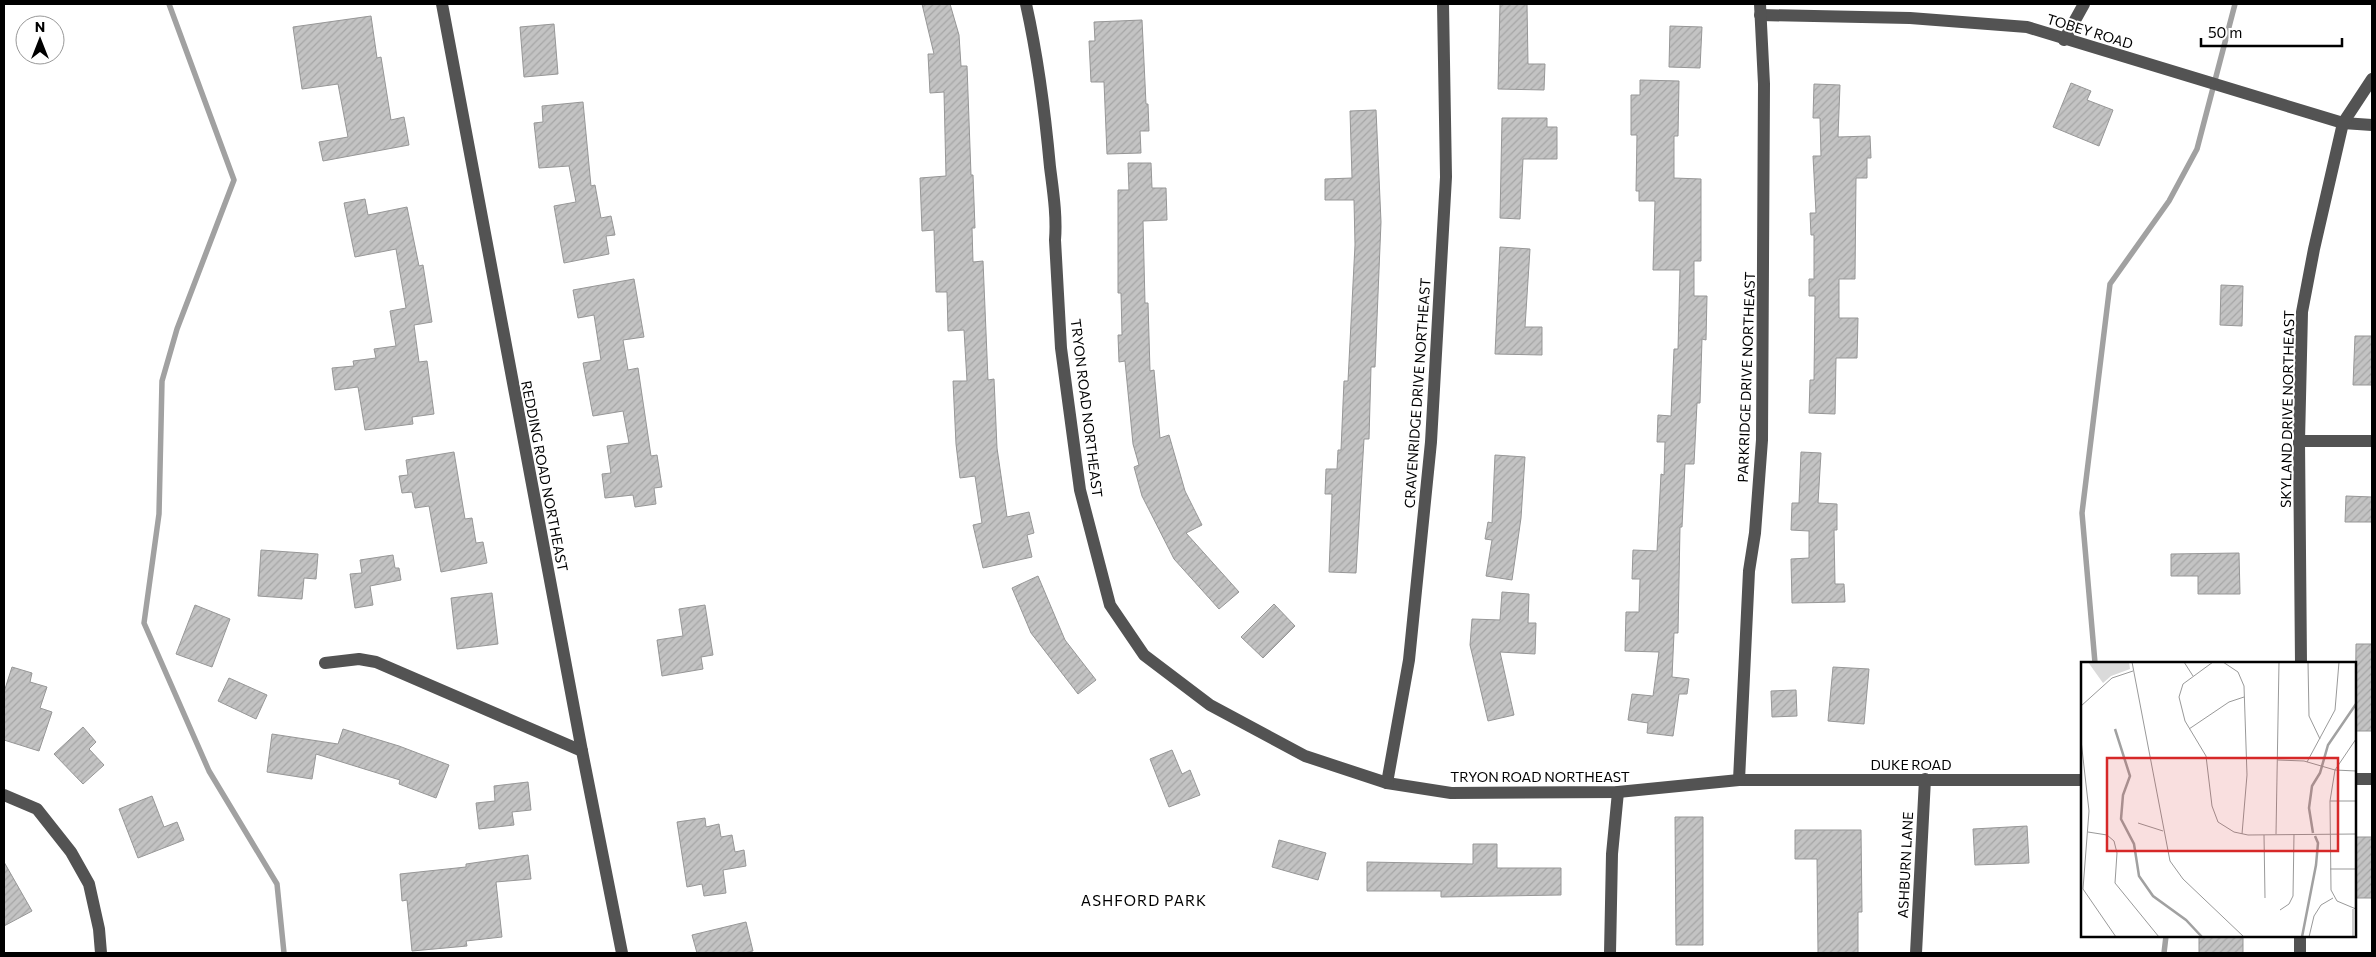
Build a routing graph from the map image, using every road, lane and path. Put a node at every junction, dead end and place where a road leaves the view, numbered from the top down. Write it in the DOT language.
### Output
graph roads {
  1 [pos="442,4"];
  2 [pos="1026,4"];
  3 [pos="1443,4"];
  4 [pos="2084,4"];
  5 [pos="1760,9"];
  6 [pos="2064,40"];
  7 [pos="2372,79"];
  8 [pos="2343,123"];
  9 [pos="2372,125"];
  10 [pos="2299,441"];
  11 [pos="2372,441"];
  12 [pos="2301,662"];
  13 [pos="325,663"];
  14 [pos="582,751"];
  15 [pos="1925,779"];
  16 [pos="2372,779"];
  17 [pos="1739,780"];
  18 [pos="2081,780"];
  19 [pos="2356,780"];
  20 [pos="1387,783"];
  21 [pos="1618,792"];
  22 [pos="4,795"];
  23 [pos="2300,937"];
  24 [pos="101,953"];
  25 [pos="622,953"];
  26 [pos="1610,953"];
  27 [pos="1916,953"];
  28 [pos="2300,953"];
  1 -- 14 [label="street, REDDING ROAD NORTHEAST"];
  2 -- 20 [label="street, TRYON ROAD NORTHEAST"];
  3 -- 20 [label="street, CRAVENRIDGE DRIVE NORTHEAST"];
  4 -- 6 [label="street"];
  5 -- 6 [label="street, TOBEY ROAD"];
  5 -- 17 [label="street, PARKRIDGE DRIVE NORTHEAST"];
  6 -- 8 [label="street, TOBEY ROAD"];
  7 -- 8 [label="street, SKYLAND DRIVE NORTHEAST"];
  8 -- 9 [label="street, TOBEY ROAD"];
  8 -- 10 [label="street, SKYLAND DRIVE NORTHEAST"];
  10 -- 11 [label="street"];
  10 -- 12 [label="street, SKYLAND DRIVE NORTHEAST"];
  13 -- 14 [label="street"];
  14 -- 25 [label="street, REDDING ROAD NORTHEAST"];
  15 -- 17 [label="street, DUKE ROAD"];
  15 -- 18 [label="street, DUKE ROAD"];
  15 -- 27 [label="street, ASHBURN LANE"];
  16 -- 19 [label="street"];
  17 -- 21 [label="street, TRYON ROAD NORTHEAST"];
  20 -- 21 [label="street, TRYON ROAD NORTHEAST"];
  21 -- 26 [label="street"];
  22 -- 24 [label="street"];
  23 -- 28 [label="street"];
}
